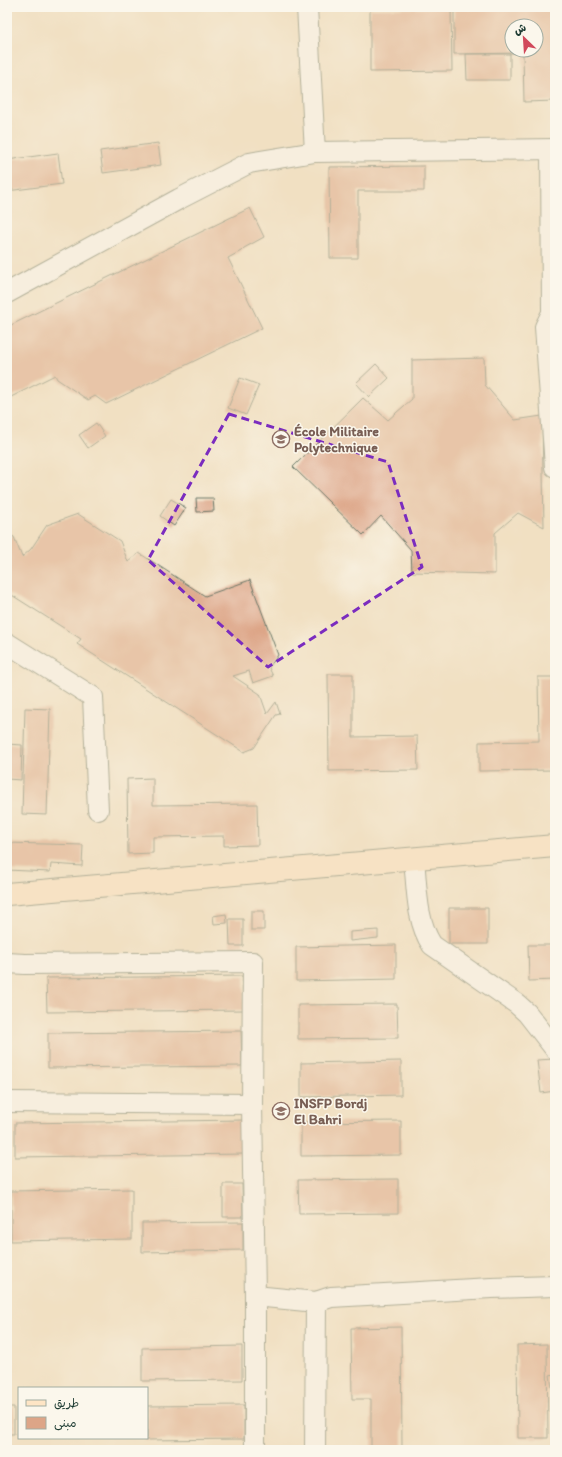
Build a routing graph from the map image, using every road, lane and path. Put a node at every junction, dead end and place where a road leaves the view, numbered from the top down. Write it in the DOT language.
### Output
graph roads {
  1 [pos="307,7"];
  2 [pos="553,149"];
  3 [pos="315,152"];
  4 [pos="7,293"];
  5 [pos="553,293"];
  6 [pos="552,466"];
  7 [pos="7,643"];
  8 [pos="98,810"];
  9 [pos="555,846"];
  10 [pos="414,859"];
  11 [pos="7,894"];
  12 [pos="7,963"];
  13 [pos="555,1049"];
  14 [pos="7,1102"];
  15 [pos="252,1104"];
  16 [pos="555,1286"];
  17 [pos="255,1296"];
  18 [pos="316,1302"];
  19 [pos="255,1450"];
  20 [pos="315,1450"];
  1 -- 3 [label="street"];
  2 -- 3 [label="street"];
  2 -- 5 [label="street"];
  3 -- 4 [label="street"];
  5 -- 6 [label="street"];
  7 -- 8 [label="street"];
  9 -- 10 [label="main road"];
  10 -- 11 [label="main road"];
  10 -- 13 [label="street"];
  12 -- 15 [label="street"];
  14 -- 15 [label="street"];
  15 -- 17 [label="street"];
  16 -- 18 [label="street"];
  17 -- 18 [label="street"];
  17 -- 19 [label="street"];
  18 -- 20 [label="street"];
}
